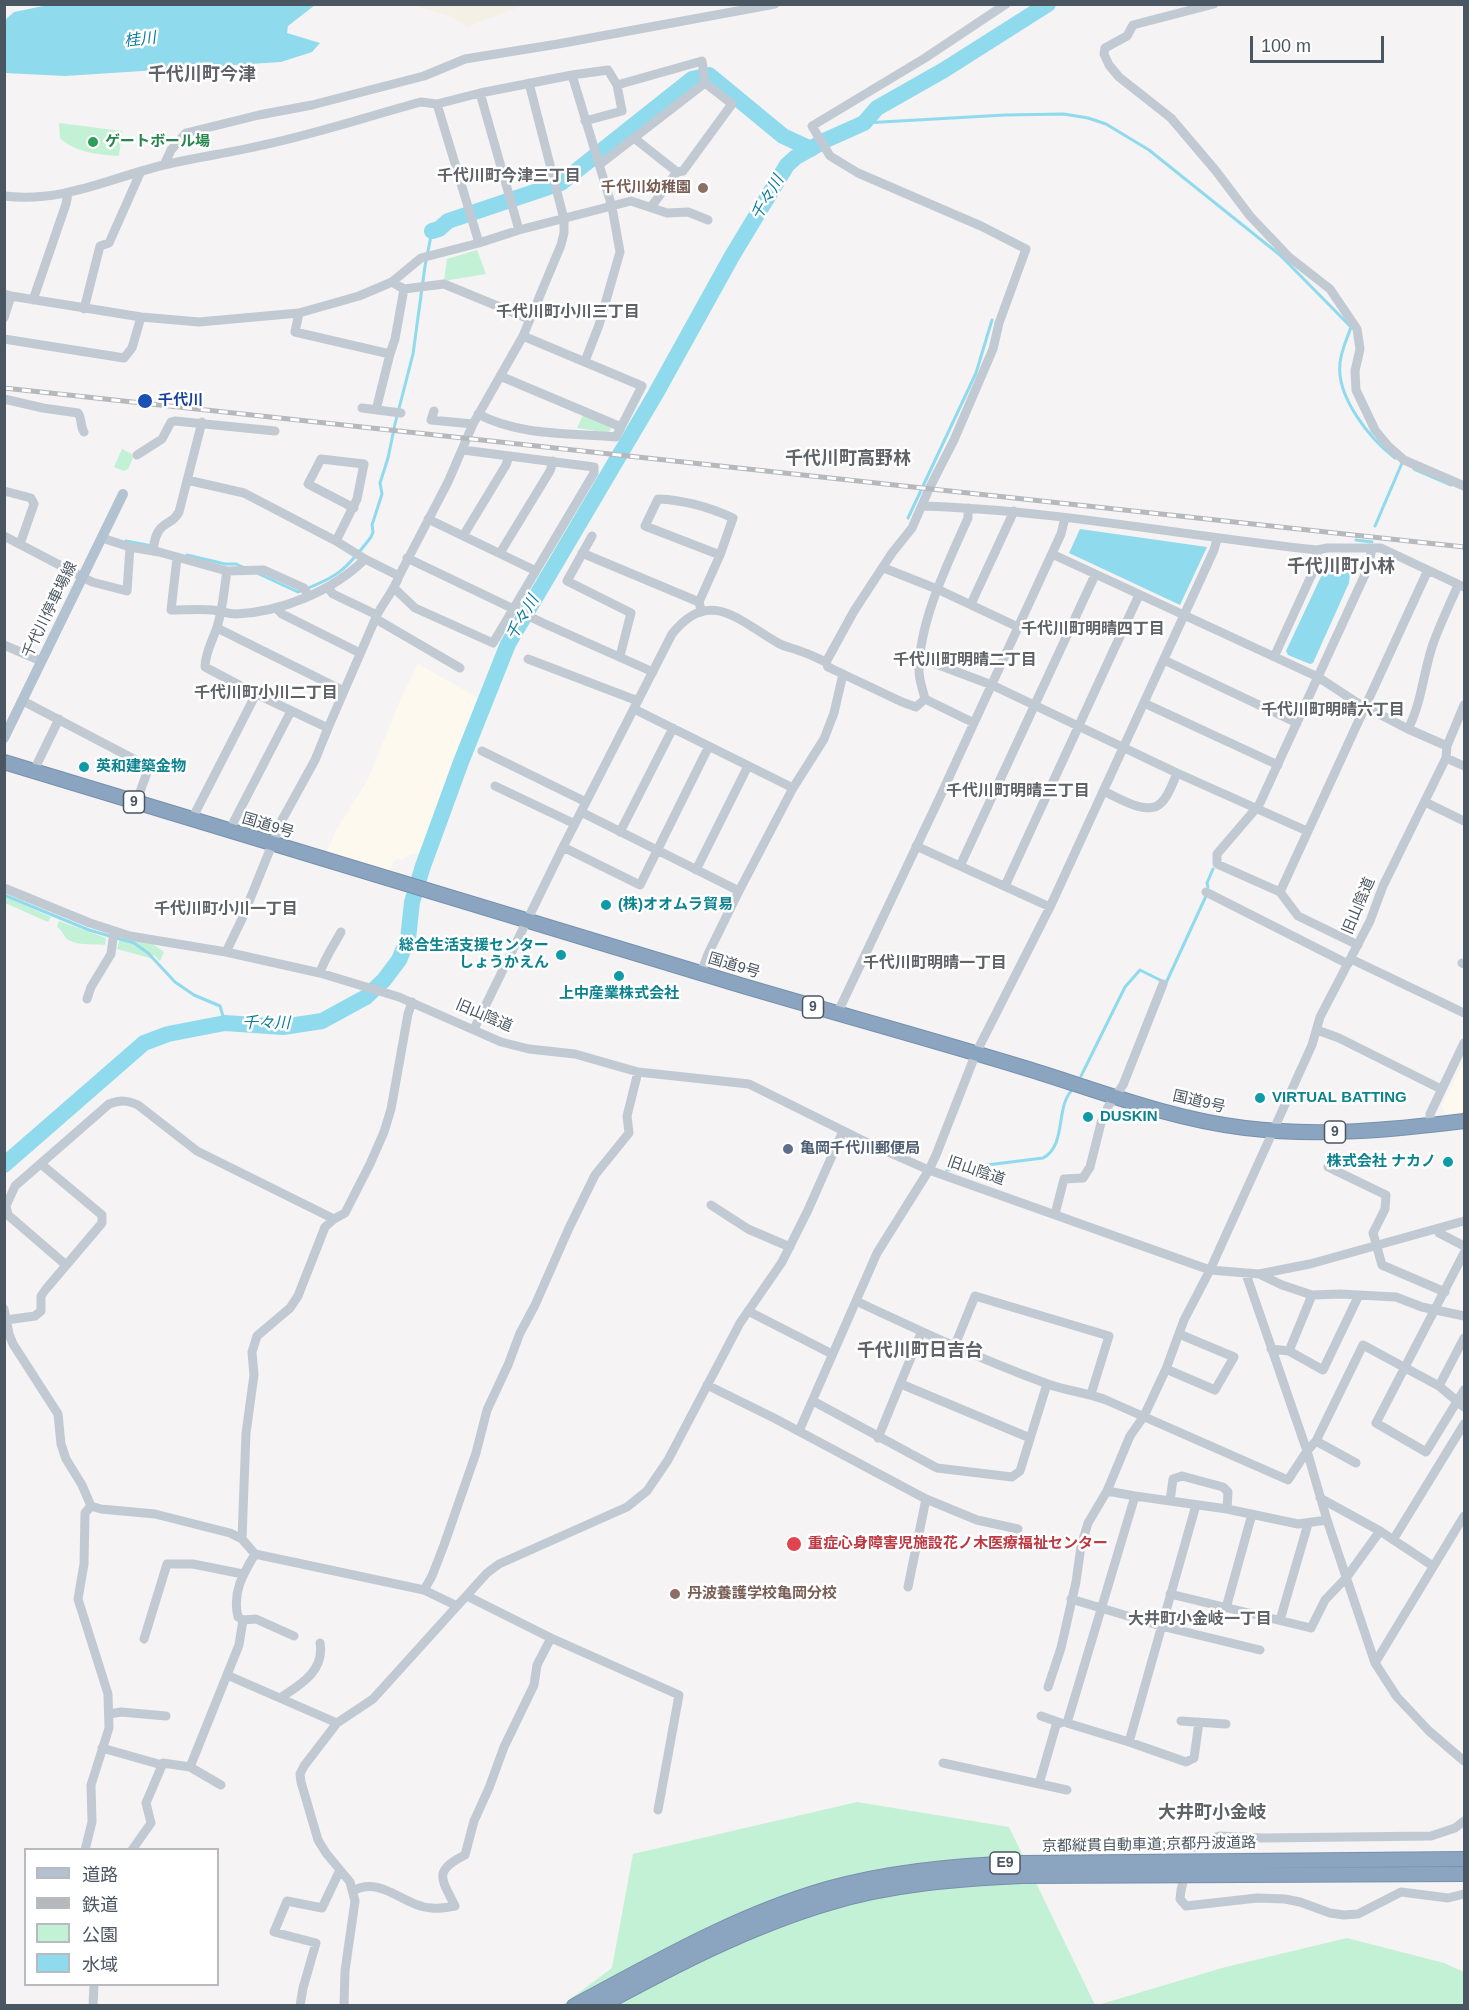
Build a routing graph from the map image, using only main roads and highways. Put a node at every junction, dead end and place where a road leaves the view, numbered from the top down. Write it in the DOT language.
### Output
graph roads {
  1 [pos="123,494"];
  2 [pos="8,722"];
  3 [pos="4,738"];
  4 [pos="4,762"];
  5 [pos="1464,1121"];
  6 [pos="1464,1859"];
  7 [pos="1464,1874"];
  8 [pos="574,2006"];
  9 [pos="600,2006"];
  1 -- 2 [label="main road, 千代川停車場線"];
  2 -- 3 [label="main road, 千代川停車場線"];
  4 -- 5 [label="highway, 国道9号 / 9"];
  6 -- 8 [label="highway, 京都縦貫自動車道;京都丹波道路 / E9"];
  7 -- 9 [label="highway, 京都縦貫自動車道;京都丹波道路 / E9"];
}
